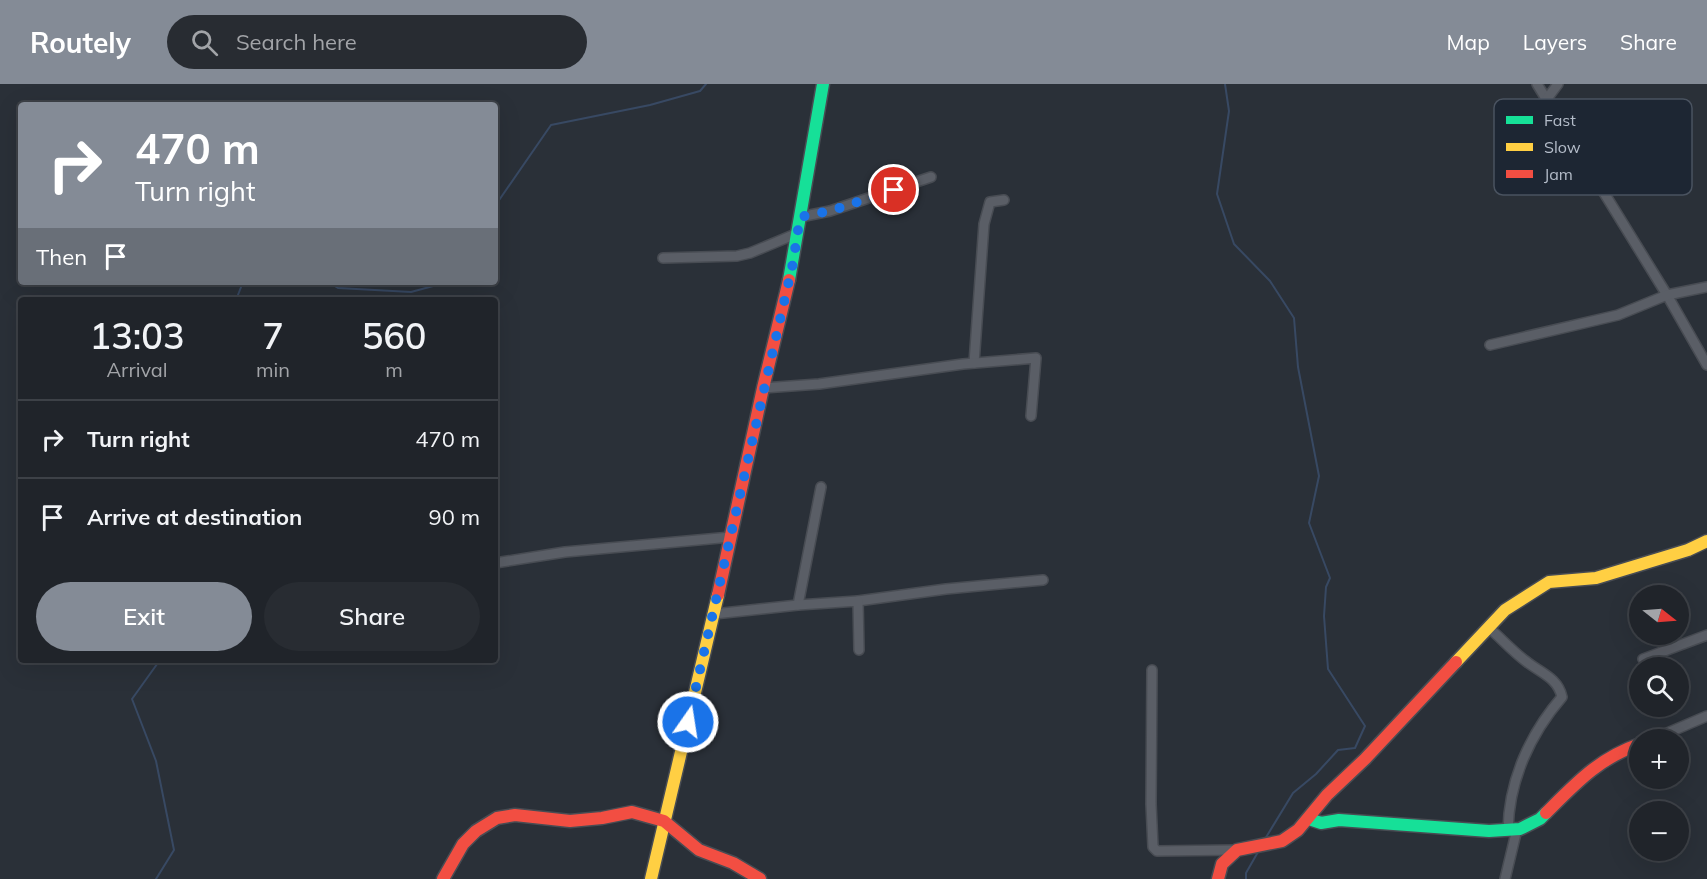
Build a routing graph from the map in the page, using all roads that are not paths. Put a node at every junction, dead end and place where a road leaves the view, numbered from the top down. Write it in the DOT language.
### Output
graph roads {
  1 [pos="823,84"];
  2 [pos="1537,84"];
  3 [pos="1558,84"];
  4 [pos="1545,99"];
  5 [pos="1547,99"];
  6 [pos="932,177"];
  7 [pos="1605,195"];
  8 [pos="1004,200"];
  9 [pos="800,217"];
  10 [pos="798,233"];
  11 [pos="663,258"];
  12 [pos="1707,287"];
  13 [pos="1667,295"];
  14 [pos="1490,345"];
  15 [pos="974,363"];
  16 [pos="1707,365"];
  17 [pos="763,388"];
  18 [pos="1031,416"];
  19 [pos="821,487"];
  20 [pos="731,537"];
  21 [pos="1707,541"];
  22 [pos="498,563"];
  23 [pos="1043,580"];
  24 [pos="858,601"];
  25 [pos="798,605"];
  26 [pos="714,614"];
  27 [pos="1488,627"];
  28 [pos="1707,635"];
  29 [pos="859,650"];
  30 [pos="1648,657"];
  31 [pos="1152,670"];
  32 [pos="1707,716"];
  33 [pos="1677,729"];
  34 [pos="1629,748"];
  35 [pos="1309,819"];
  36 [pos="664,821"];
  37 [pos="1512,830"];
  38 [pos="1237,850"];
  39 [pos="442,879"];
  40 [pos="651,879"];
  41 [pos="760,879"];
  42 [pos="1218,879"];
  43 [pos="1505,879"];
  1 -- 9 [label="street"];
  2 -- 4 [label="street"];
  3 -- 5 [label="street"];
  6 -- 9 [label="street"];
  7 -- 13 [label="street"];
  8 -- 15 [label="street"];
  9 -- 10 [label="street"];
  10 -- 11 [label="street"];
  10 -- 17 [label="street"];
  12 -- 13 [label="street"];
  13 -- 14 [label="street"];
  13 -- 16 [label="street"];
  15 -- 17 [label="street"];
  15 -- 18 [label="street"];
  17 -- 20 [label="street"];
  19 -- 25 [label="street"];
  20 -- 22 [label="street"];
  20 -- 26 [label="street"];
  21 -- 27 [label="street"];
  23 -- 24 [label="street"];
  24 -- 25 [label="street"];
  24 -- 29 [label="street"];
  25 -- 26 [label="street"];
  26 -- 36 [label="street"];
  27 -- 35 [label="street"];
  27 -- 37 [label="street"];
  28 -- 30 [label="street"];
  31 -- 38 [label="street"];
  32 -- 33 [label="street"];
  34 -- 37 [label="street"];
  35 -- 37 [label="street"];
  35 -- 38 [label="street"];
  36 -- 39 [label="street"];
  36 -- 40 [label="street"];
  36 -- 41 [label="street"];
  37 -- 43 [label="street"];
  38 -- 42 [label="street"];
}
